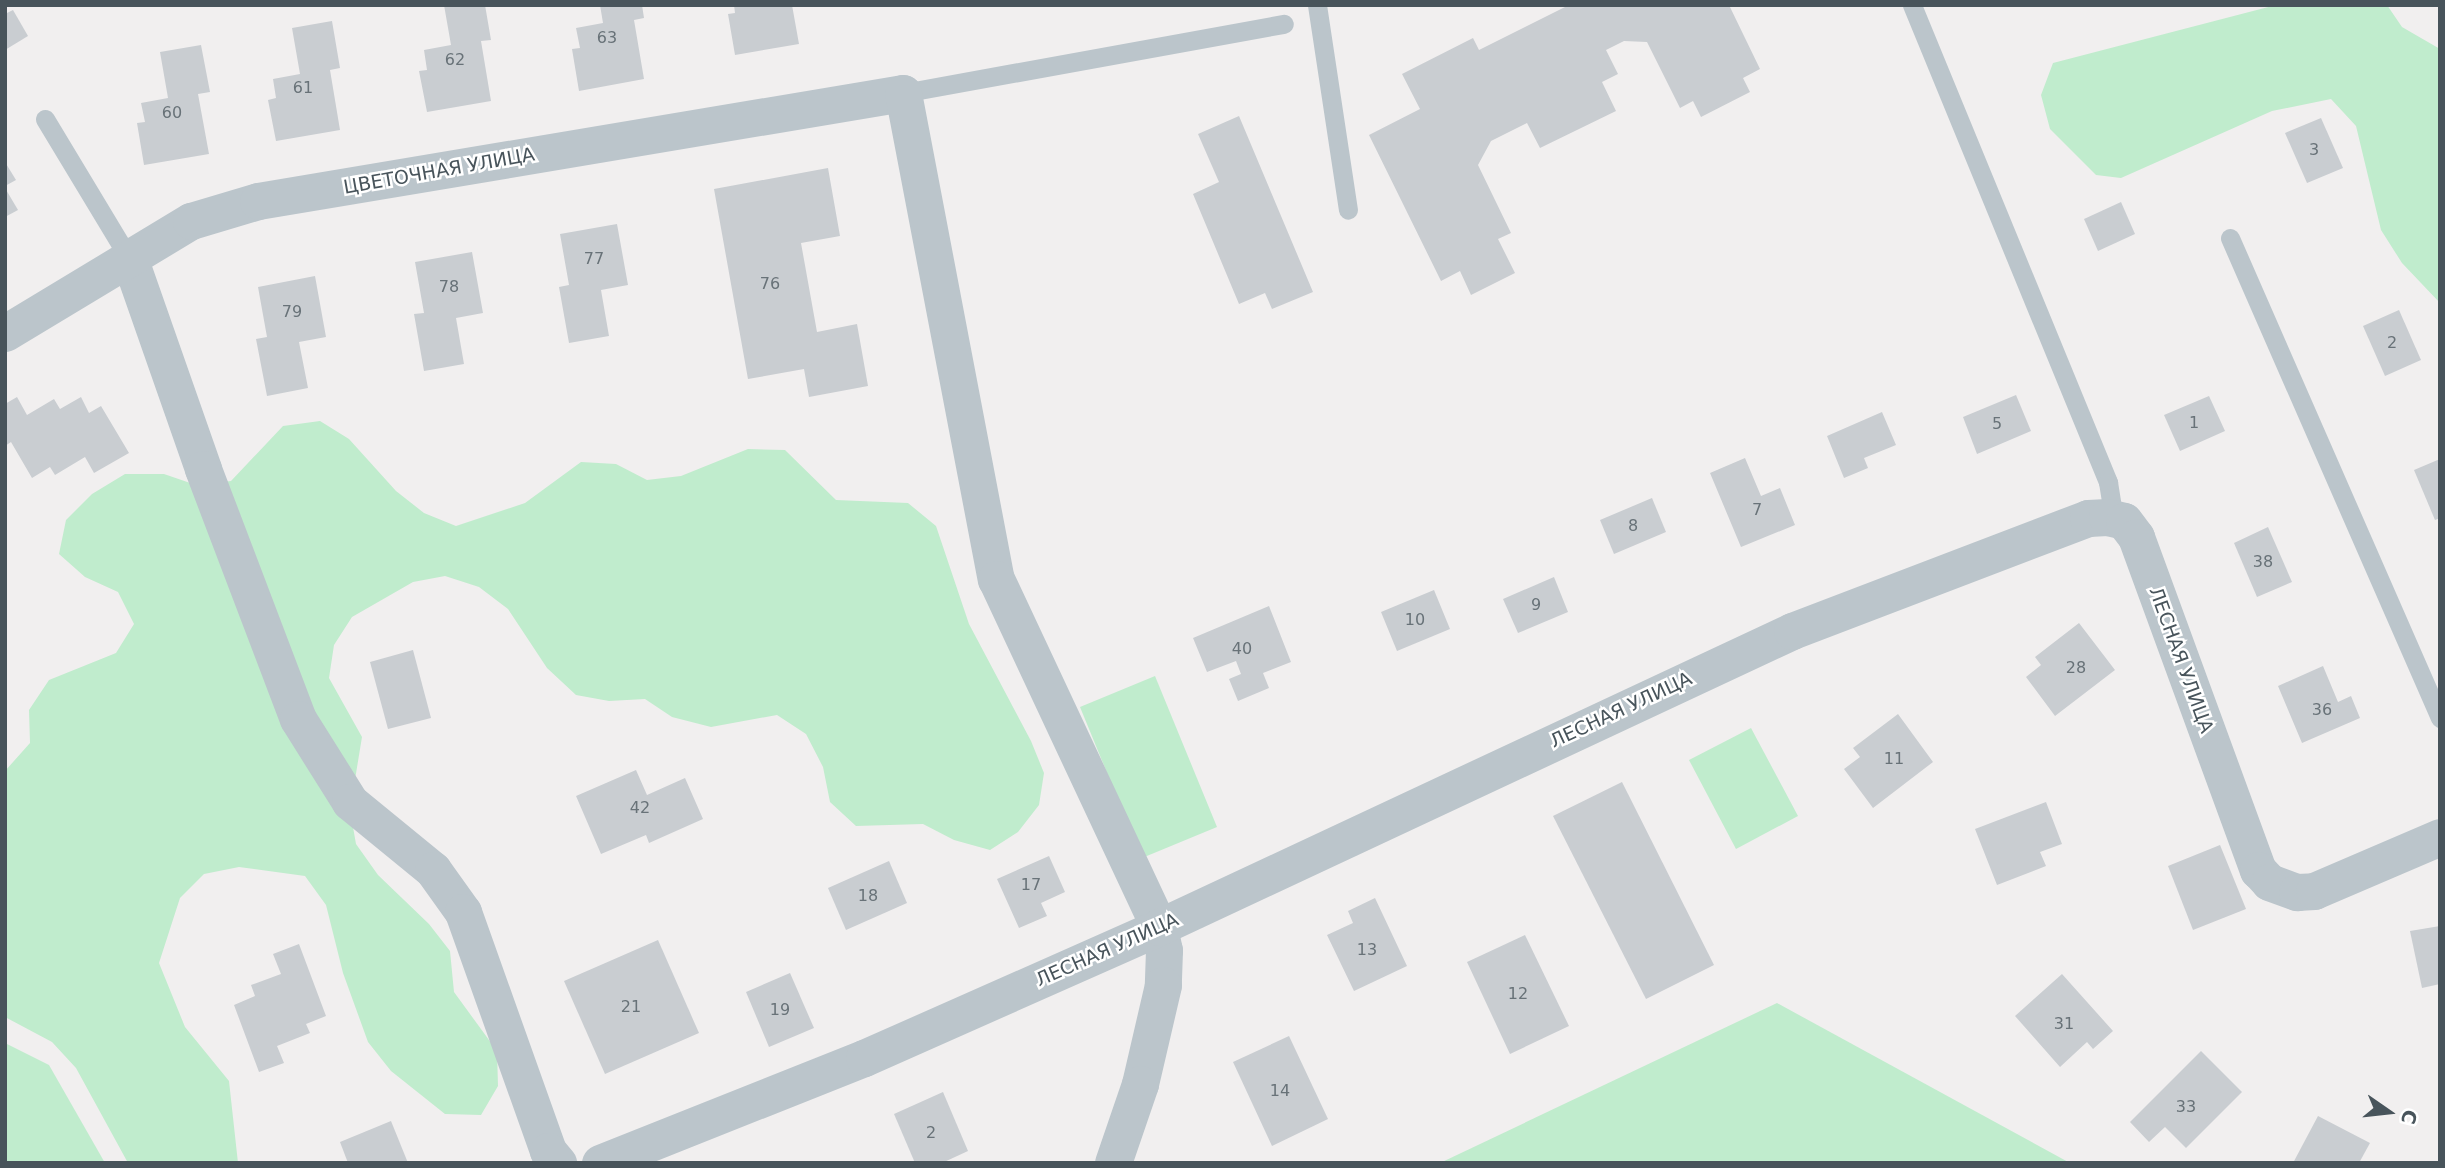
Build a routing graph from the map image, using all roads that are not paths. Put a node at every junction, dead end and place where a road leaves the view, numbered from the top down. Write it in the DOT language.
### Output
graph roads {
  1 [pos="1317,5"];
  2 [pos="1912,5"];
  3 [pos="1284,24"];
  4 [pos="903,93"];
  5 [pos="45,119"];
  6 [pos="1348,210"];
  7 [pos="2230,238"];
  8 [pos="130,260"];
  9 [pos="5,332"];
  10 [pos="2115,519"];
  11 [pos="2440,718"];
  12 [pos="2440,837"];
  13 [pos="1159,927"];
  14 [pos="558,1163"];
  15 [pos="600,1163"];
  16 [pos="1113,1163"];
  1 -- 6 [label="lane"];
  2 -- 10 [label="lane"];
  3 -- 4 [label="lane"];
  4 -- 8 [label="street, ЦВЕТОЧНАЯ УЛИЦА"];
  4 -- 13 [label="street"];
  5 -- 8 [label="lane"];
  7 -- 11 [label="lane"];
  8 -- 9 [label="street, ЦВЕТОЧНАЯ УЛИЦА"];
  8 -- 14 [label="street"];
  10 -- 12 [label="street, ЛЕСНАЯ УЛИЦА"];
  10 -- 13 [label="street, ЛЕСНАЯ УЛИЦА"];
  13 -- 15 [label="street, ЛЕСНАЯ УЛИЦА"];
  13 -- 16 [label="street"];
}
